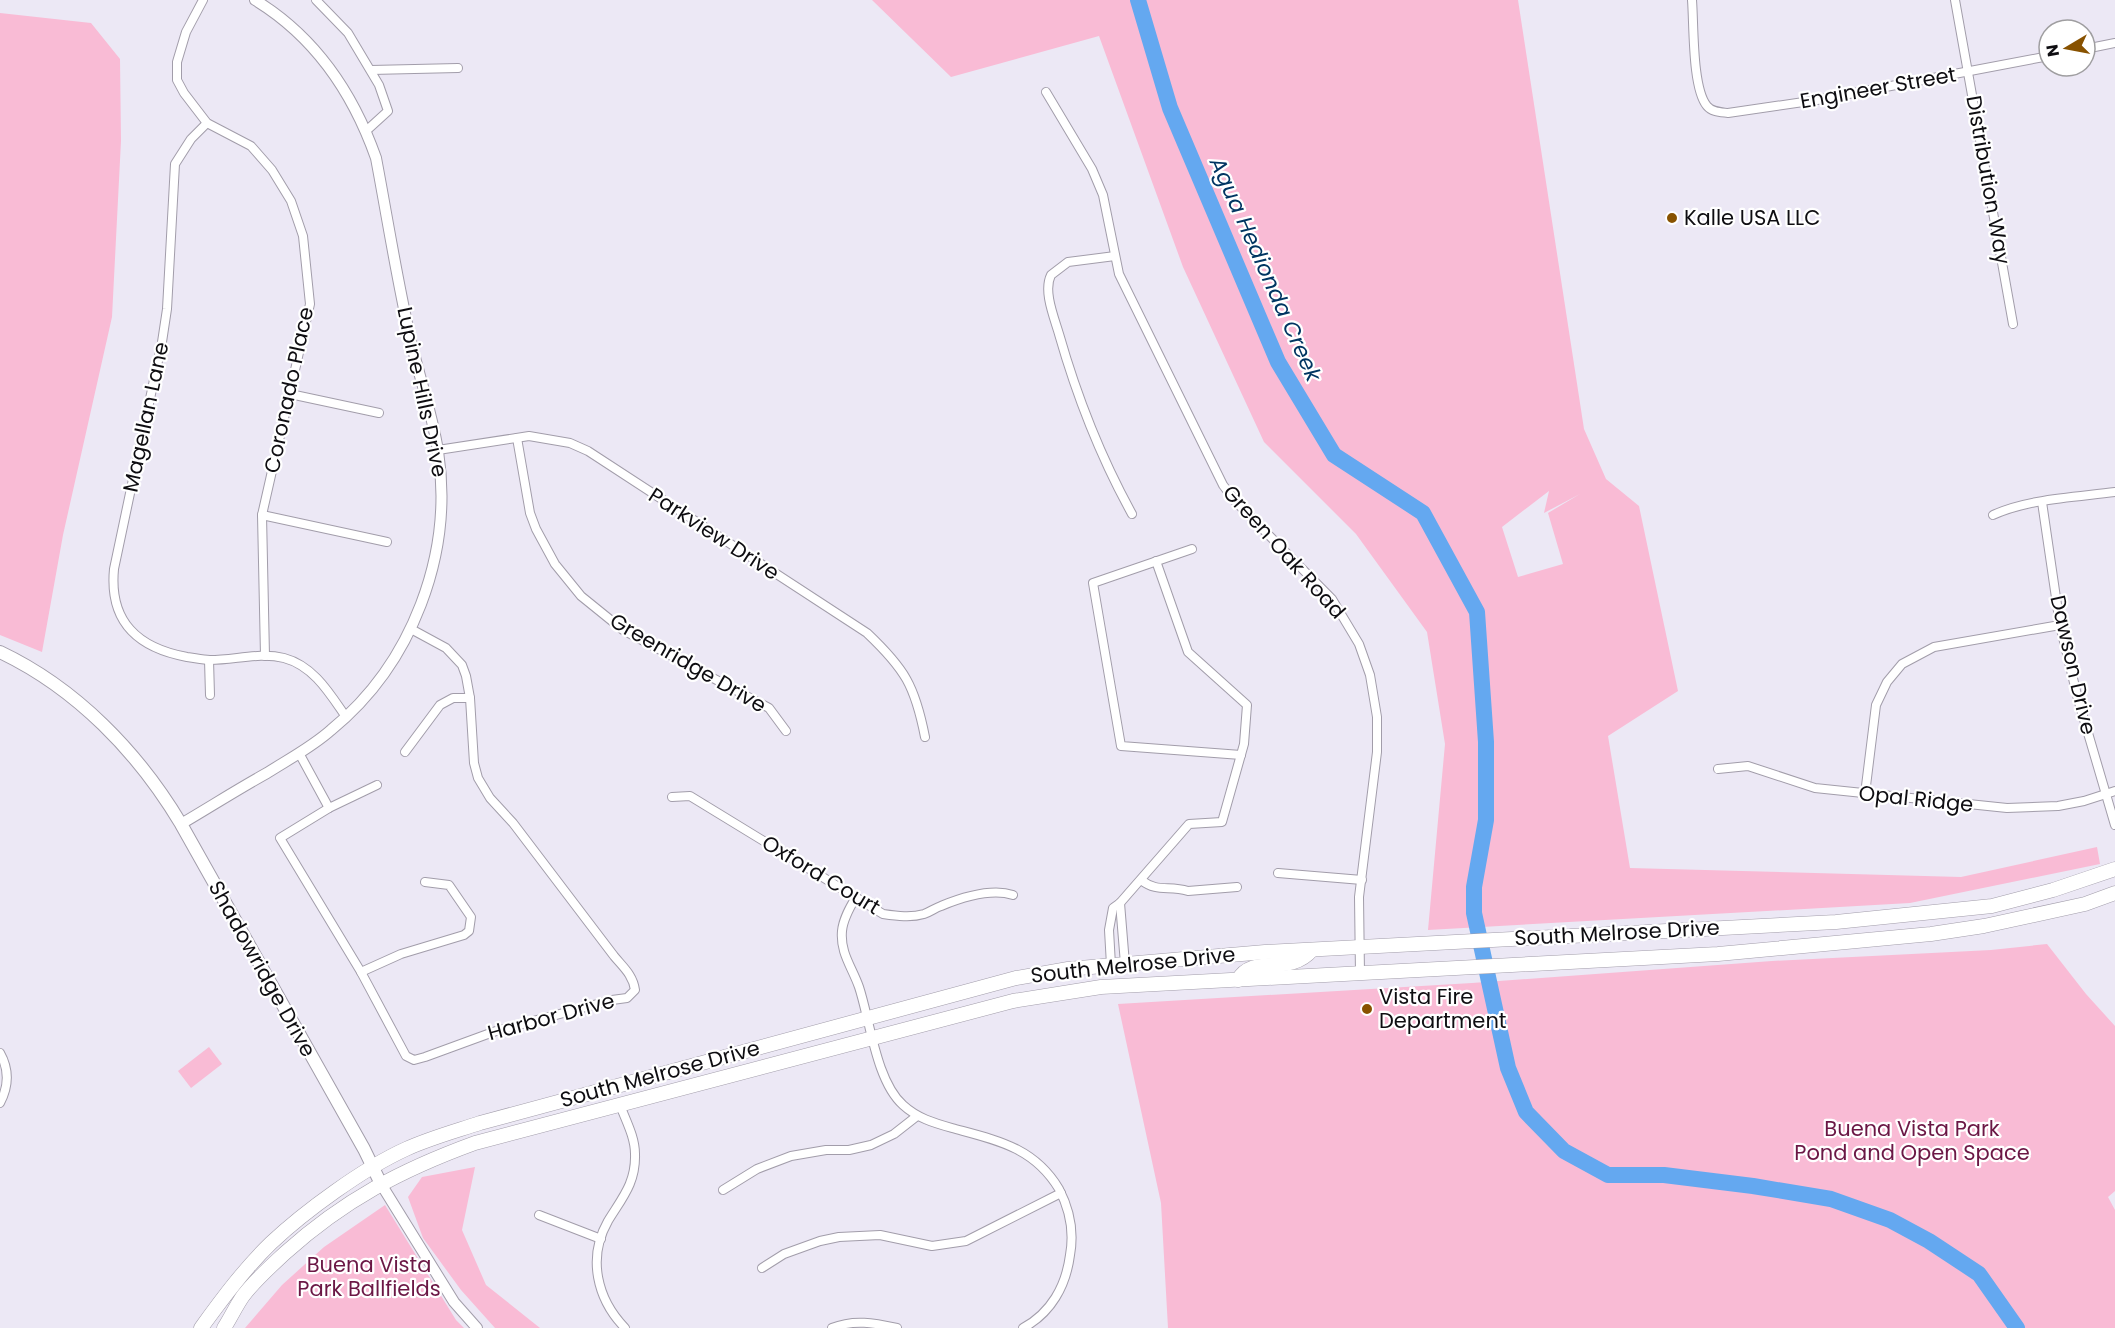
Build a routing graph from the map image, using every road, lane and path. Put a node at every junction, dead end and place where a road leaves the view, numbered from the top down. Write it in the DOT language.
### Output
graph roads {
  1 [pos="203,0"];
  2 [pos="255,0"];
  3 [pos="316,0"];
  4 [pos="1692,0"];
  5 [pos="1955,0"];
  6 [pos="2115,43"];
  7 [pos="2097,47"];
  8 [pos="2037,58"];
  9 [pos="458,68"];
  10 [pos="371,70"];
  11 [pos="1968,72"];
  12 [pos="1046,92"];
  13 [pos="207,123"];
  14 [pos="366,131"];
  15 [pos="1114,256"];
  16 [pos="2013,324"];
  17 [pos="290,394"];
  18 [pos="379,413"];
  19 [pos="517,438"];
  20 [pos="438,450"];
  21 [pos="2115,492"];
  22 [pos="2042,502"];
  23 [pos="262,514"];
  24 [pos="1132,514"];
  25 [pos="1993,515"];
  26 [pos="387,542"];
  27 [pos="1192,549"];
  28 [pos="1156,561"];
  29 [pos="2060,625"];
  30 [pos="411,628"];
  31 [pos="0,651"];
  32 [pos="265,656"];
  33 [pos="209,660"];
  34 [pos="210,695"];
  35 [pos="470,698"];
  36 [pos="346,717"];
  37 [pos="786,731"];
  38 [pos="925,736"];
  39 [pos="405,752"];
  40 [pos="299,753"];
  41 [pos="1241,755"];
  42 [pos="1718,769"];
  43 [pos="376,785"];
  44 [pos="2111,792"];
  45 [pos="1864,794"];
  46 [pos="672,797"];
  47 [pos="329,808"];
  48 [pos="181,824"];
  49 [pos="2115,825"];
  50 [pos="2115,868"];
  51 [pos="1278,873"];
  52 [pos="1362,879"];
  53 [pos="1141,880"];
  54 [pos="425,882"];
  55 [pos="1237,887"];
  56 [pos="2115,893"];
  57 [pos="1013,895"];
  58 [pos="856,897"];
  59 [pos="1120,903"];
  60 [pos="1358,947"];
  61 [pos="1312,950"];
  62 [pos="1118,964"];
  63 [pos="361,972"];
  64 [pos="1360,974"];
  65 [pos="1238,980"];
  66 [pos="866,1017"];
  67 [pos="872,1038"];
  68 [pos="0,1053"];
  69 [pos="0,1102"];
  70 [pos="620,1105"];
  71 [pos="917,1116"];
  72 [pos="373,1167"];
  73 [pos="381,1184"];
  74 [pos="723,1190"];
  75 [pos="1061,1193"];
  76 [pos="539,1215"];
  77 [pos="601,1239"];
  78 [pos="762,1268"];
  79 [pos="201,1328"];
  80 [pos="224,1328"];
  81 [pos="477,1328"];
  82 [pos="625,1328"];
  83 [pos="832,1328"];
  84 [pos="897,1328"];
  85 [pos="1023,1328"];
  1 -- 13 [label="street, Coronado Place"];
  2 -- 14 [label="street, Lupine Hills Drive"];
  3 -- 10 [label="street"];
  4 -- 11 [label="street, Engineer Street"];
  5 -- 11 [label="street, Distribution Way"];
  6 -- 7 [label="street"];
  8 -- 11 [label="street, Engineer Street"];
  9 -- 10 [label="street"];
  10 -- 14 [label="street"];
  11 -- 16 [label="street, Distribution Way"];
  12 -- 15 [label="street, Green Oak Road"];
  13 -- 17 [label="street, Coronado Place"];
  13 -- 33 [label="street, Magellan Lane"];
  14 -- 20 [label="street, Lupine Hills Drive"];
  15 -- 24 [label="street"];
  15 -- 52 [label="street, Green Oak Road"];
  17 -- 18 [label="street"];
  17 -- 23 [label="street, Coronado Place"];
  19 -- 20 [label="street, Parkview Drive"];
  19 -- 37 [label="street, Greenridge Drive"];
  19 -- 38 [label="street, Parkview Drive"];
  20 -- 30 [label="street, Lupine Hills Drive"];
  21 -- 22 [label="street"];
  22 -- 25 [label="street"];
  22 -- 29 [label="street, Dawson Drive"];
  23 -- 26 [label="street"];
  23 -- 32 [label="street, Coronado Place"];
  27 -- 28 [label="street"];
  28 -- 41 [label="street"];
  28 -- 41 [label="street"];
  29 -- 44 [label="street, Dawson Drive"];
  29 -- 45 [label="street"];
  30 -- 35 [label="street, Harbor Drive"];
  30 -- 36 [label="street, Lupine Hills Drive"];
  31 -- 48 [label="main road, Shadowridge Drive"];
  32 -- 33 [label="street, Magellan Lane"];
  32 -- 36 [label="street, Magellan Lane"];
  33 -- 34 [label="street"];
  35 -- 39 [label="street"];
  35 -- 63 [label="street, Harbor Drive"];
  36 -- 40 [label="street, Lupine Hills Drive"];
  40 -- 47 [label="street"];
  40 -- 48 [label="street, Lupine Hills Drive"];
  41 -- 53 [label="street"];
  42 -- 45 [label="street, Opal Ridge"];
  43 -- 47 [label="street, Harbor Drive"];
  44 -- 45 [label="street, Opal Ridge"];
  44 -- 49 [label="street, Dawson Drive"];
  46 -- 58 [label="street, Oxford Court"];
  47 -- 63 [label="street, Harbor Drive"];
  48 -- 72 [label="main road, Shadowridge Drive"];
  50 -- 60 [label="main road, South Melrose Drive"];
  51 -- 52 [label="street"];
  52 -- 60 [label="street, Green Oak Road"];
  53 -- 55 [label="street"];
  53 -- 59 [label="street"];
  54 -- 63 [label="street"];
  56 -- 64 [label="main road, South Melrose Drive"];
  57 -- 58 [label="street, Oxford Court"];
  58 -- 66 [label="street"];
  59 -- 62 [label="street"];
  59 -- 62 [label="street"];
  60 -- 61 [label="main road, South Melrose Drive"];
  60 -- 64 [label="street, Green Oak Road"];
  61 -- 62 [label="main road, South Melrose Drive"];
  61 -- 65 [label="main road"];
  62 -- 66 [label="main road, South Melrose Drive"];
  64 -- 65 [label="main road, South Melrose Drive"];
  65 -- 67 [label="main road, South Melrose Drive"];
  66 -- 67 [label="street"];
  66 -- 72 [label="main road, South Melrose Drive"];
  67 -- 70 [label="main road, South Melrose Drive"];
  67 -- 71 [label="street"];
  68 -- 69 [label="street"];
  70 -- 73 [label="main road, South Melrose Drive"];
  70 -- 77 [label="street"];
  71 -- 74 [label="street"];
  71 -- 75 [label="street"];
  72 -- 73 [label="main road, Shadowridge Drive"];
  72 -- 79 [label="main road, South Melrose Drive"];
  73 -- 80 [label="main road, South Melrose Drive"];
  73 -- 81 [label="street, Shadowridge Drive"];
  75 -- 78 [label="street"];
  75 -- 85 [label="street"];
  76 -- 77 [label="street"];
  77 -- 82 [label="street"];
  83 -- 84 [label="street"];
}
